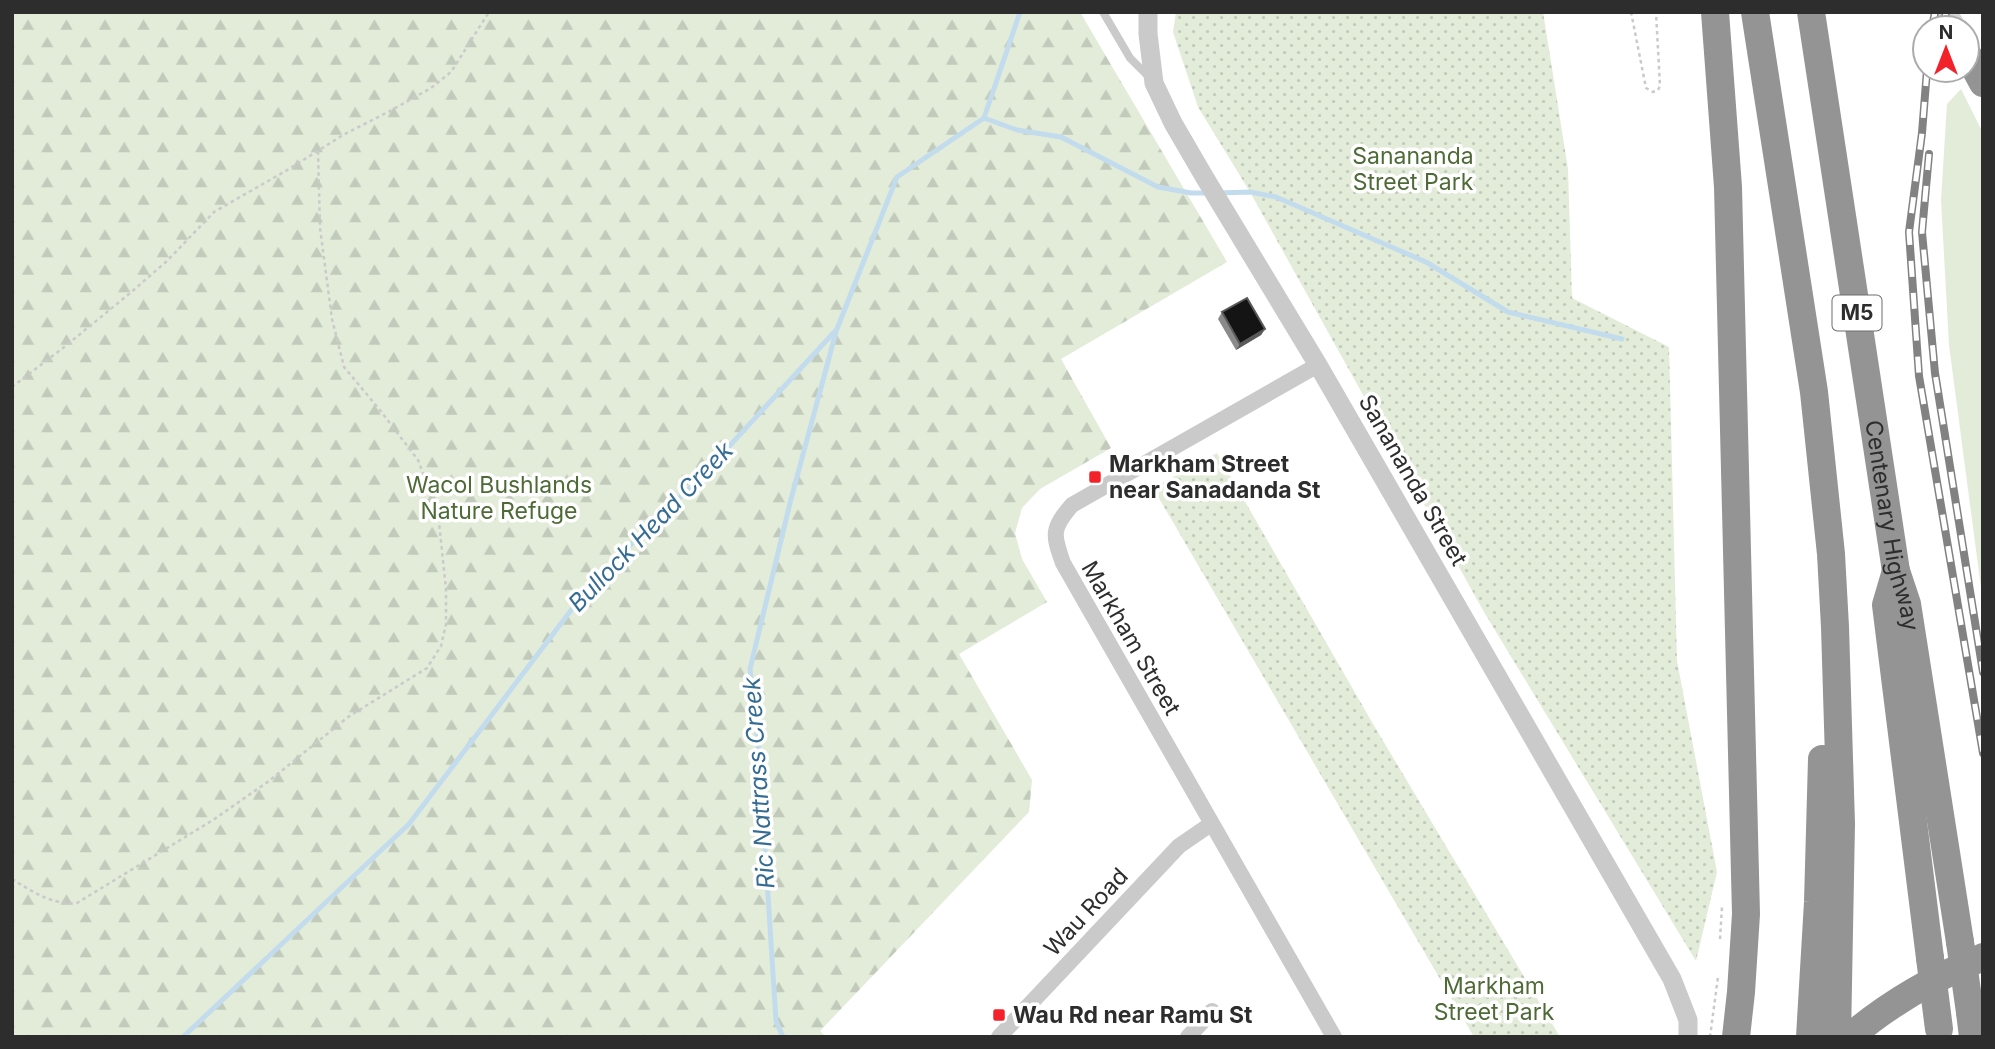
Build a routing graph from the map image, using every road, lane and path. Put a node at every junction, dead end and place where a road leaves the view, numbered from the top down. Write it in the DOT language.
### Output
graph roads {
  1 [pos="489,12"];
  2 [pos="1103,12"];
  3 [pos="1147,12"];
  4 [pos="1631,12"];
  5 [pos="1656,12"];
  6 [pos="1715,12"];
  7 [pos="1755,12"];
  8 [pos="1811,12"];
  9 [pos="1154,83"];
  10 [pos="318,151"];
  11 [pos="1318,366"];
  12 [pos="12,387"];
  13 [pos="1896,570"];
  14 [pos="1837,682"];
  15 [pos="1211,824"];
  16 [pos="12,879"];
  17 [pos="1971,950"];
  18 [pos="1212,1011"];
  19 [pos="1972,1024"];
  20 [pos="1841,1033"];
  21 [pos="1939,1033"];
  22 [pos="1191,1036"];
  23 [pos="999,1037"];
  24 [pos="1334,1037"];
  25 [pos="1689,1037"];
  26 [pos="1736,1037"];
  27 [pos="1810,1037"];
  1 -- 10 [label="path"];
  2 -- 9 [label="lane, Sanananda Street"];
  3 -- 9 [label="street"];
  4 -- 5 [label="path"];
  6 -- 26 [label="highway"];
  7 -- 14 [label="highway, M5"];
  8 -- 13 [label="highway, Centenary Highway / M5"];
  9 -- 11 [label="street, Sanananda Street"];
  10 -- 12 [label="path"];
  10 -- 16 [label="path"];
  11 -- 15 [label="street, Markham Street"];
  11 -- 25 [label="street, Sanananda Street"];
  13 -- 17 [label="highway, Centenary Highway / M5"];
  13 -- 21 [label="highway, bridge"];
  14 -- 20 [label="highway, M5"];
  14 -- 27 [label="highway"];
  15 -- 23 [label="street, Wau Road"];
  15 -- 24 [label="street, Markham Street"];
  17 -- 19 [label="highway, Centenary Highway / M5, bridge"];
  17 -- 20 [label="highway"];
  18 -- 22 [label="street"];
}
